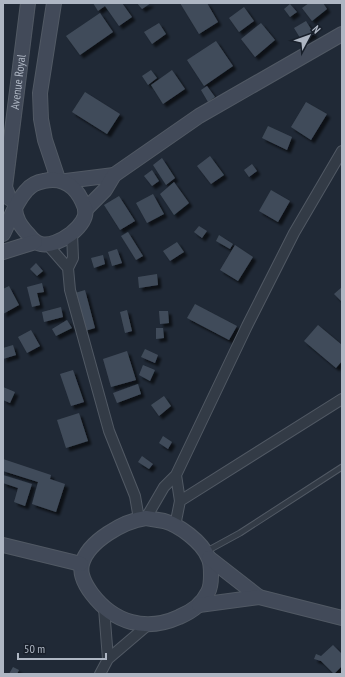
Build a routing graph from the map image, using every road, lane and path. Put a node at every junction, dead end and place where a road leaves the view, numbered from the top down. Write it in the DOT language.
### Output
graph roads {
  1 [pos="28,3"];
  2 [pos="54,3"];
  3 [pos="342,34"];
  4 [pos="342,151"];
  5 [pos="114,175"];
  6 [pos="62,180"];
  7 [pos="11,203"];
  8 [pos="85,210"];
  9 [pos="72,233"];
  10 [pos="3,234"];
  11 [pos="41,243"];
  12 [pos="3,252"];
  13 [pos="68,268"];
  14 [pos="342,399"];
  15 [pos="342,467"];
  16 [pos="176,475"];
  17 [pos="180,501"];
  18 [pos="143,519"];
  19 [pos="175,526"];
  20 [pos="3,546"];
  21 [pos="207,555"];
  22 [pos="81,564"];
  23 [pos="259,597"];
  24 [pos="199,605"];
  25 [pos="104,608"];
  26 [pos="342,618"];
  27 [pos="149,624"];
  28 [pos="108,659"];
  29 [pos="100,674"];
  1 -- 7 [label="street, Avenue Royal"];
  2 -- 6 [label="street, Avenue Royal"];
  3 -- 5 [label="street"];
  4 -- 16 [label="street"];
  5 -- 6 [label="street"];
  5 -- 8 [label="street"];
  6 -- 7 [label="street"];
  6 -- 8 [label="street"];
  7 -- 10 [label="street"];
  7 -- 11 [label="street"];
  8 -- 9 [label="street"];
  9 -- 11 [label="street"];
  9 -- 13 [label="street"];
  11 -- 12 [label="street"];
  11 -- 13 [label="street"];
  13 -- 18 [label="street"];
  14 -- 17 [label="street"];
  15 -- 21 [label="lane"];
  16 -- 17 [label="street"];
  16 -- 18 [label="street"];
  17 -- 19 [label="street"];
  18 -- 19 [label="street"];
  18 -- 22 [label="street"];
  19 -- 21 [label="street"];
  20 -- 22 [label="street"];
  21 -- 23 [label="street"];
  21 -- 24 [label="street"];
  22 -- 25 [label="street"];
  23 -- 24 [label="street"];
  23 -- 26 [label="street"];
  24 -- 27 [label="street"];
  25 -- 27 [label="street"];
  25 -- 28 [label="street"];
  27 -- 28 [label="street"];
  28 -- 29 [label="street"];
}
